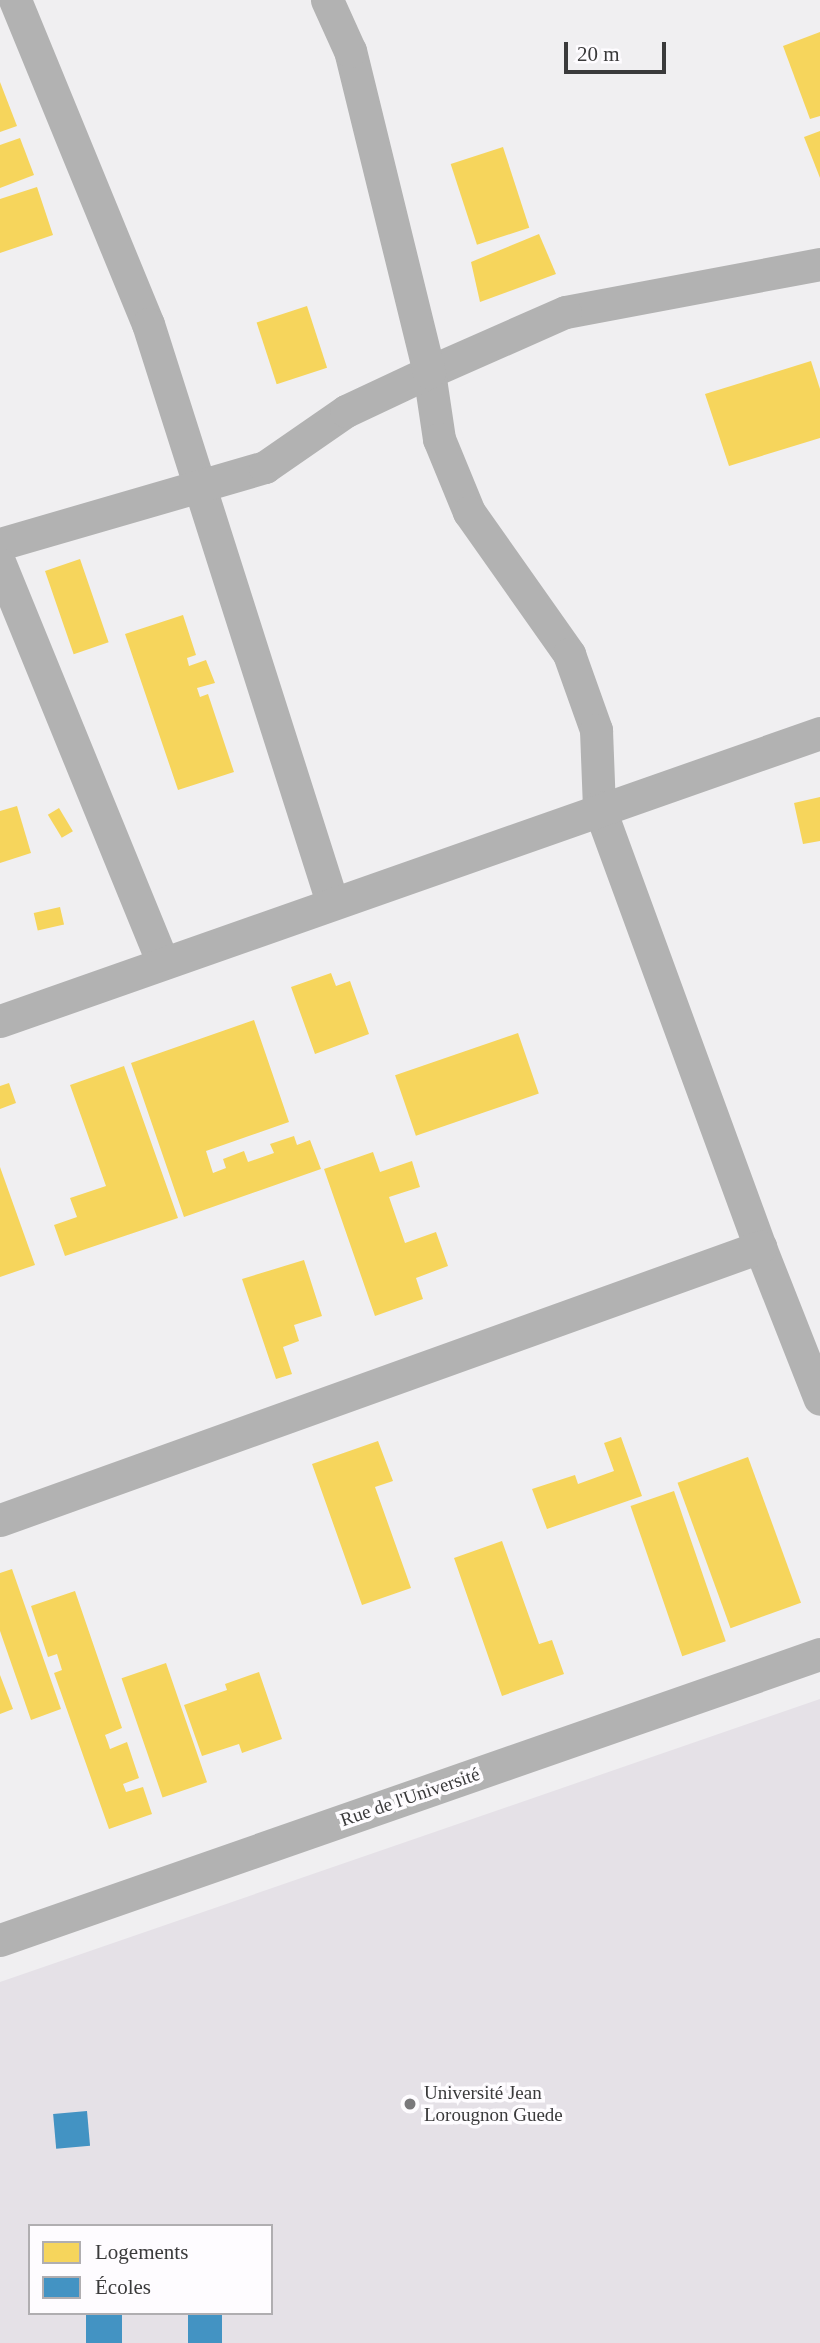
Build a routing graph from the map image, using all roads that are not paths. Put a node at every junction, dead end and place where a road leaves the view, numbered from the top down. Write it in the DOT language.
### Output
graph roads {
  1 [pos="15,0"];
  2 [pos="327,0"];
  3 [pos="820,264"];
  4 [pos="429,372"];
  5 [pos="201,488"];
  6 [pos="0,544"];
  7 [pos="0,564"];
  8 [pos="820,733"];
  9 [pos="599,807"];
  10 [pos="332,902"];
  11 [pos="163,962"];
  12 [pos="0,1021"];
  13 [pos="760,1247"];
  14 [pos="820,1398"];
  15 [pos="0,1520"];
  16 [pos="820,1654"];
  17 [pos="0,1940"];
  1 -- 5 [label="street"];
  2 -- 4 [label="street"];
  3 -- 4 [label="street"];
  4 -- 5 [label="street"];
  4 -- 9 [label="street"];
  5 -- 6 [label="street"];
  5 -- 10 [label="street"];
  7 -- 11 [label="street"];
  8 -- 9 [label="street"];
  9 -- 10 [label="street"];
  9 -- 13 [label="street"];
  10 -- 11 [label="street"];
  11 -- 12 [label="street"];
  13 -- 14 [label="street"];
  13 -- 15 [label="street"];
  16 -- 17 [label="street, Rue de l'Université"];
}
